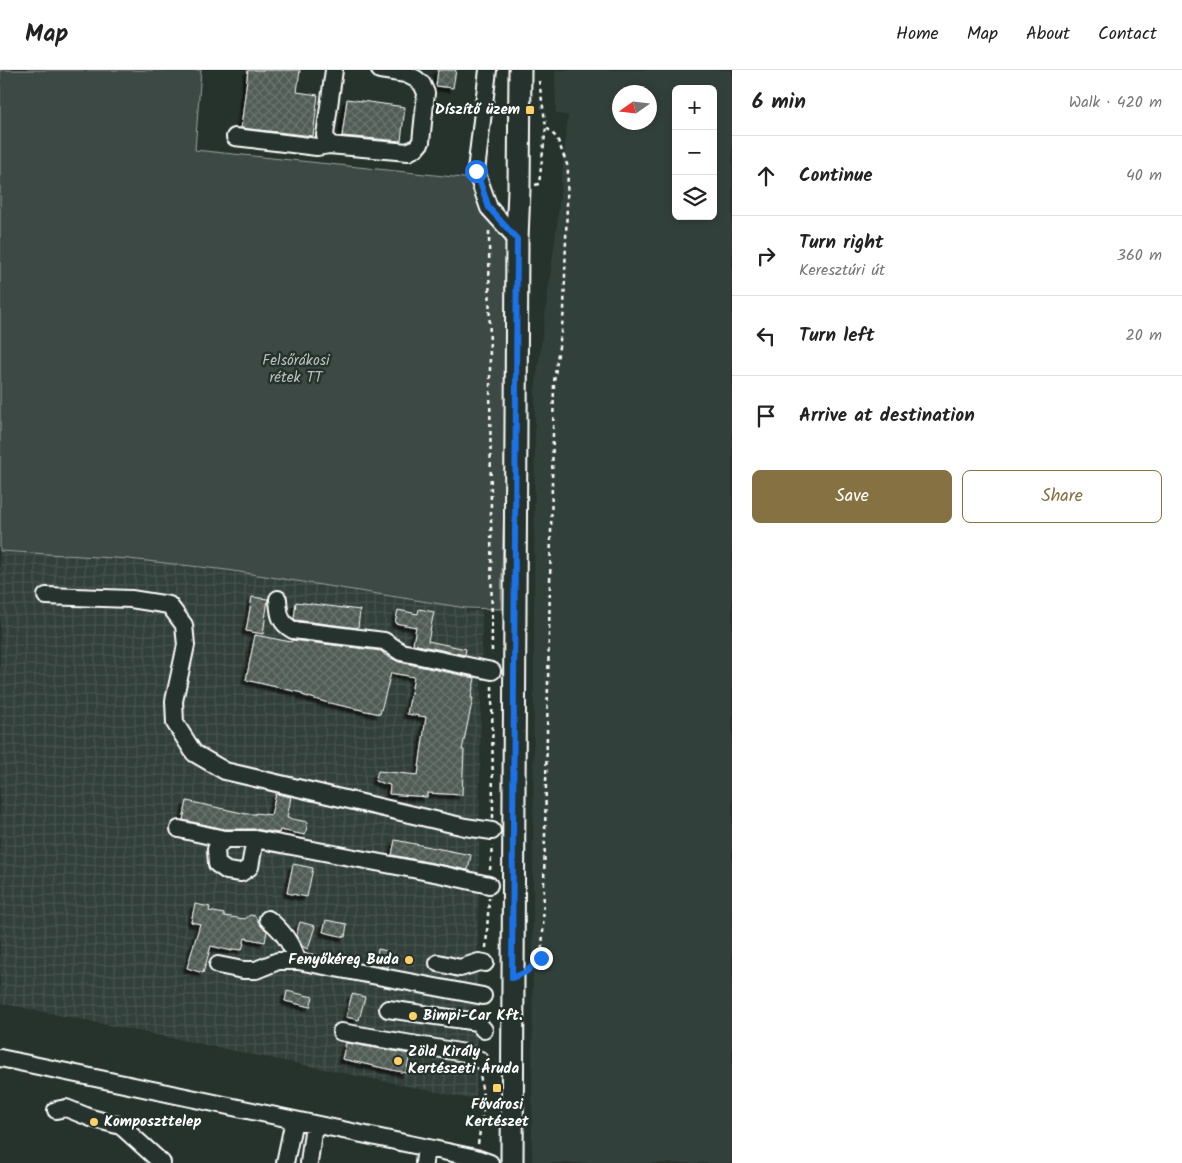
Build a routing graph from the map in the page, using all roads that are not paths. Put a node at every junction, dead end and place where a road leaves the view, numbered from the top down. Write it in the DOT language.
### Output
graph roads {
  1 [pos="334,70"];
  2 [pos="380,70"];
  3 [pos="488,70"];
  4 [pos="529,75"];
  5 [pos="235,137"];
  6 [pos="329,145"];
  7 [pos="517,239"];
  8 [pos="46,596"];
  9 [pos="278,599"];
  10 [pos="492,671"];
  11 [pos="179,828"];
  12 [pos="492,832"];
  13 [pos="224,839"];
  14 [pos="255,839"];
  15 [pos="489,886"];
  16 [pos="268,919"];
  17 [pos="298,961"];
  18 [pos="438,963"];
  19 [pos="485,963"];
  20 [pos="218,965"];
  21 [pos="483,996"];
  22 [pos="388,1009"];
  23 [pos="484,1030"];
  24 [pos="341,1032"];
  25 [pos="0,1058"];
  26 [pos="480,1060"];
  27 [pos="56,1110"];
  28 [pos="294,1120"];
  29 [pos="314,1124"];
  30 [pos="425,1155"];
  31 [pos="162,1163"];
  32 [pos="285,1163"];
  33 [pos="309,1163"];
  34 [pos="490,1163"];
  35 [pos="512,1163"];
  1 -- 6 [label="lane"];
  2 -- 6 [label="lane"];
  3 -- 7 [label="lane"];
  4 -- 7 [label="main road"];
  5 -- 6 [label="lane"];
  7 -- 35 [label="main road"];
  8 -- 12 [label="lane"];
  9 -- 10 [label="lane"];
  11 -- 13 [label="lane"];
  13 -- 14 [label="lane"];
  13 -- 14 [label="lane"];
  14 -- 15 [label="lane"];
  16 -- 17 [label="lane"];
  17 -- 20 [label="lane"];
  17 -- 21 [label="lane"];
  18 -- 19 [label="lane"];
  22 -- 23 [label="lane"];
  24 -- 26 [label="lane"];
  25 -- 28 [label="lane"];
  27 -- 31 [label="lane"];
  28 -- 29 [label="lane"];
  28 -- 32 [label="lane"];
  29 -- 30 [label="lane"];
  29 -- 33 [label="lane"];
  30 -- 34 [label="lane"];
}
